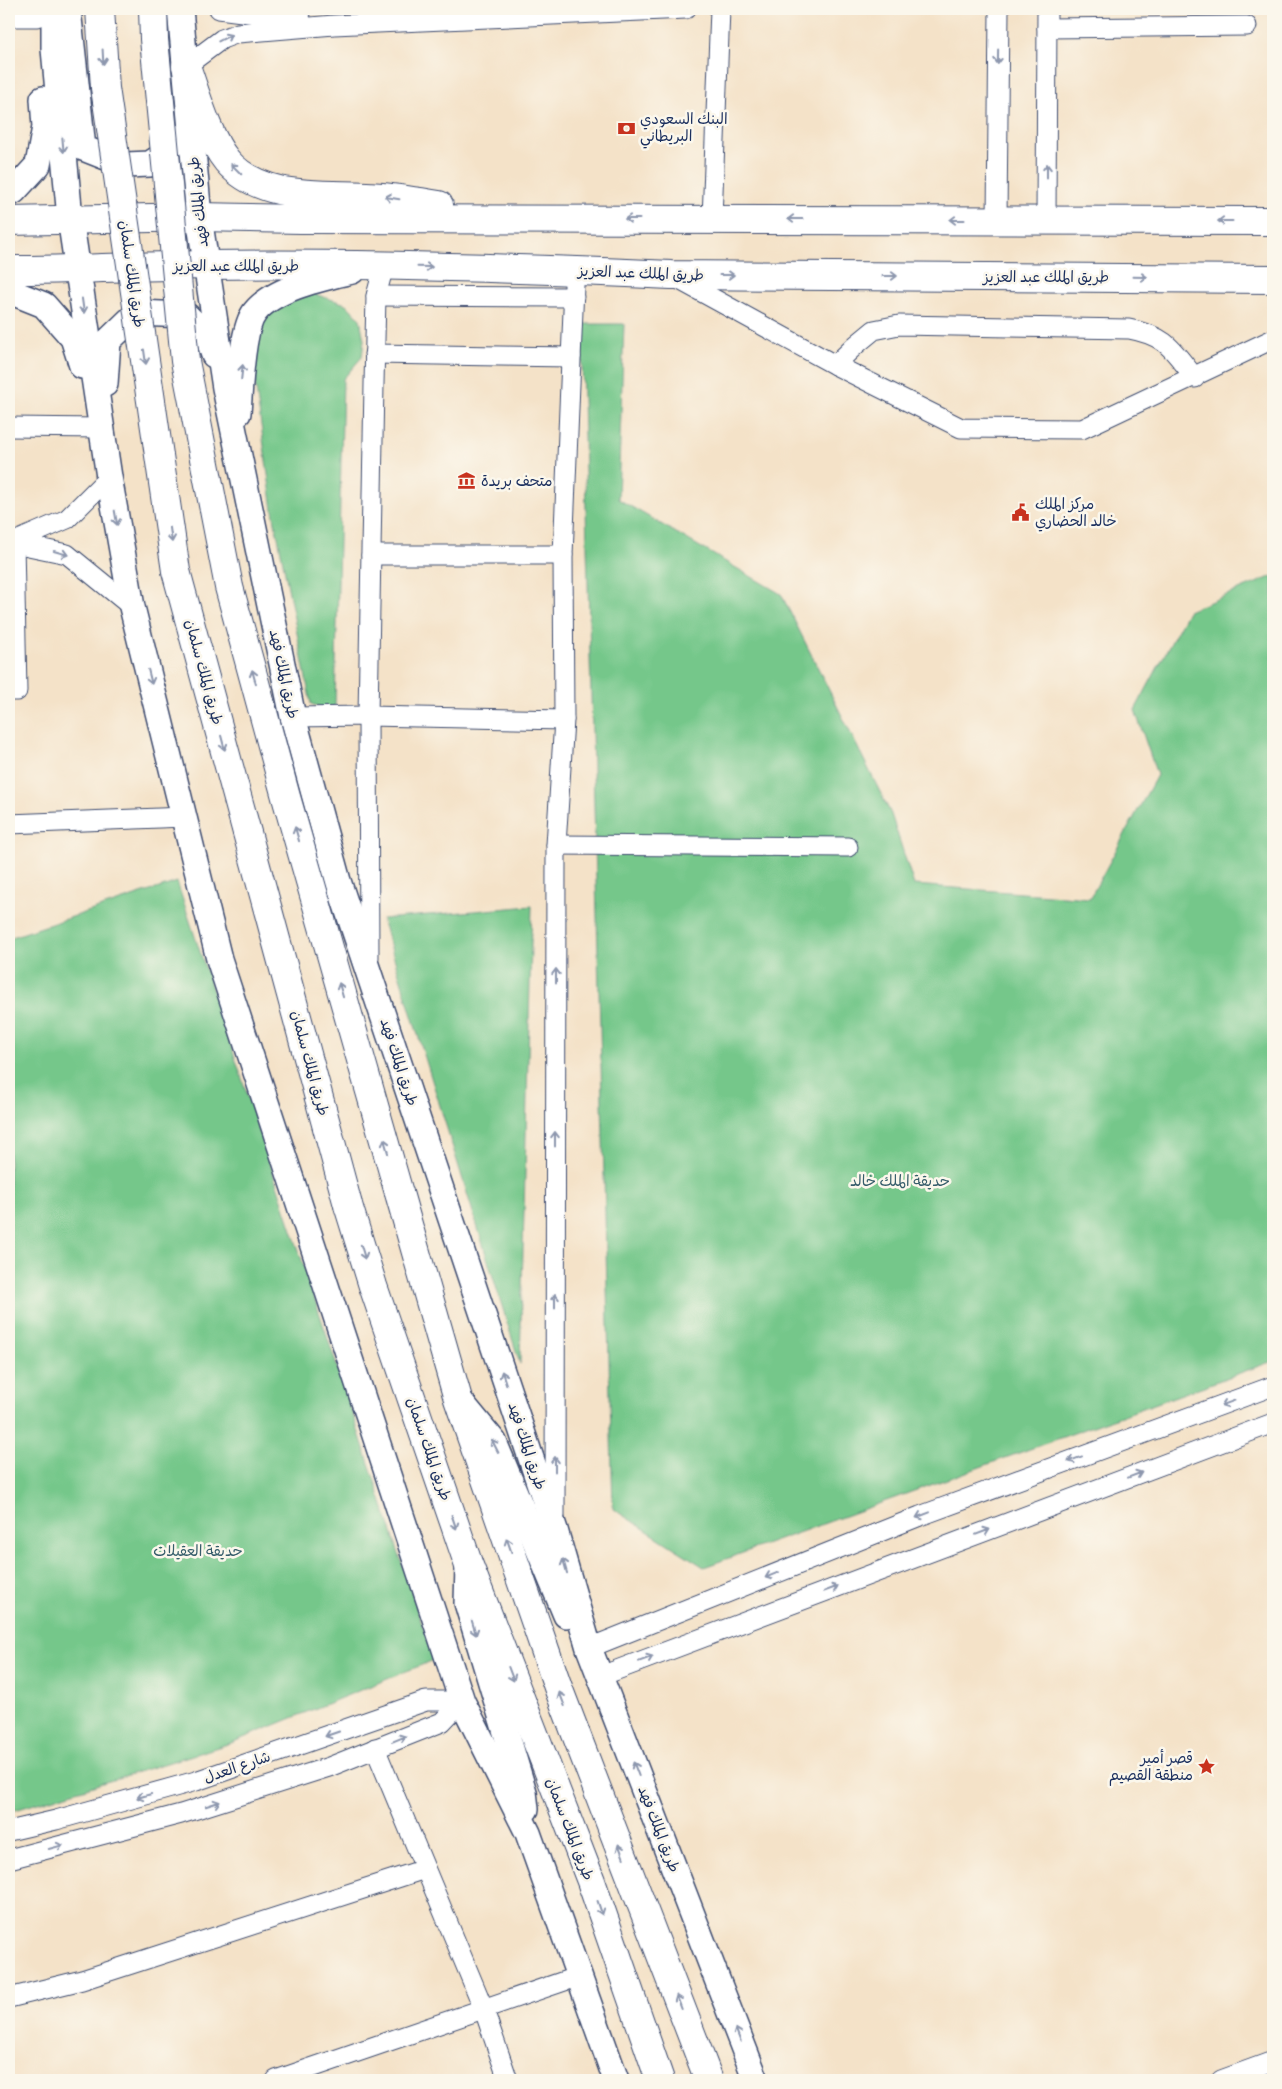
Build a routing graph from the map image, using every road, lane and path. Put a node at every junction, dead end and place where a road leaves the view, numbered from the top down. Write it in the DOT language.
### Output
graph roads {
  1 [pos="68,9"];
  2 [pos="100,9"];
  3 [pos="153,9"];
  4 [pos="180,9"];
  5 [pos="219,9"];
  6 [pos="686,9"];
  7 [pos="720,9"];
  8 [pos="999,9"];
  9 [pos="1048,9"];
  10 [pos="43,11"];
  11 [pos="9,18"];
  12 [pos="334,25"];
  13 [pos="1247,26"];
  14 [pos="1047,28"];
  15 [pos="186,66"];
  16 [pos="9,194"];
  17 [pos="199,217"];
  18 [pos="70,218"];
  19 [pos="526,219"];
  20 [pos="712,219"];
  21 [pos="997,220"];
  22 [pos="1046,220"];
  23 [pos="9,221"];
  24 [pos="1273,221"];
  25 [pos="205,265"];
  26 [pos="379,266"];
  27 [pos="9,270"];
  28 [pos="78,270"];
  29 [pos="573,270"];
  30 [pos="671,275"];
  31 [pos="1273,279"];
  32 [pos="9,292"];
  33 [pos="376,296"];
  34 [pos="574,297"];
  35 [pos="1273,339"];
  36 [pos="374,354"];
  37 [pos="571,358"];
  38 [pos="835,365"];
  39 [pos="1195,378"];
  40 [pos="225,388"];
  41 [pos="9,427"];
  42 [pos="102,428"];
  43 [pos="235,438"];
  44 [pos="109,477"];
  45 [pos="11,544"];
  46 [pos="371,555"];
  47 [pos="563,555"];
  48 [pos="132,607"];
  49 [pos="9,691"];
  50 [pos="368,716"];
  51 [pos="293,717"];
  52 [pos="564,720"];
  53 [pos="185,817"];
  54 [pos="9,824"];
  55 [pos="556,845"];
  56 [pos="848,847"];
  57 [pos="369,973"];
  58 [pos="1273,1386"];
  59 [pos="458,1399"];
  60 [pos="1273,1423"];
  61 [pos="555,1530"];
  62 [pos="468,1563"];
  63 [pos="589,1648"];
  64 [pos="601,1676"];
  65 [pos="462,1701"];
  66 [pos="375,1748"];
  67 [pos="9,1831"];
  68 [pos="528,1833"];
  69 [pos="9,1859"];
  70 [pos="425,1869"];
  71 [pos="579,1976"];
  72 [pos="9,1998"];
  73 [pos="483,2007"];
  74 [pos="1273,2061"];
  75 [pos="276,2080"];
  76 [pos="508,2080"];
  77 [pos="616,2080"];
  78 [pos="660,2080"];
  79 [pos="709,2080"];
  80 [pos="756,2080"];
  81 [pos="1221,2080"];
  1 -- 15 [label="main road"];
  2 -- 62 [label="highway, طريق الملك سلمان, one-way, bridge"];
  59 -- 3 [label="highway, one-way, bridge"];
  4 -- 15 [label="main road, طريق الملك فهد"];
  5 -- 12 [label="street"];
  6 -- 12 [label="street"];
  7 -- 20 [label="street"];
  8 -- 21 [label="street, one-way"];
  9 -- 14 [label="street"];
  10 -- 11 [label="street"];
  10 -- 16 [label="main road"];
  10 -- 18 [label="main road, one-way"];
  15 -- 12 [label="street, one-way"];
  13 -- 14 [label="street"];
  22 -- 14 [label="street, one-way"];
  15 -- 17 [label="main road, طريق الملك فهد"];
  19 -- 15 [label="highway, one-way"];
  17 -- 18 [label="highway"];
  17 -- 19 [label="highway"];
  17 -- 25 [label="main road, طريق الملك فهد"];
  18 -- 23 [label="highway"];
  18 -- 28 [label="main road"];
  20 -- 19 [label="highway, one-way"];
  21 -- 20 [label="highway, one-way"];
  21 -- 22 [label="highway"];
  24 -- 22 [label="highway, one-way"];
  25 -- 26 [label="highway, طريق الملك عبد العزيز"];
  25 -- 28 [label="highway, طريق الملك عبد العزيز"];
  25 -- 40 [label="main road, طريق الملك فهد"];
  26 -- 29 [label="highway, طريق الملك عبد العزيز, one-way"];
  26 -- 33 [label="street"];
  43 -- 26 [label="main road, one-way"];
  27 -- 28 [label="highway, طريق الملك عبد العزيز"];
  28 -- 42 [label="main road, one-way"];
  29 -- 30 [label="highway, طريق الملك عبد العزيز"];
  29 -- 34 [label="street"];
  30 -- 31 [label="highway, طريق الملك عبد العزيز, one-way"];
  30 -- 38 [label="street"];
  32 -- 42 [label="main road"];
  33 -- 34 [label="street"];
  33 -- 36 [label="street"];
  34 -- 37 [label="street"];
  35 -- 39 [label="street"];
  36 -- 37 [label="street"];
  36 -- 46 [label="street"];
  37 -- 47 [label="street"];
  38 -- 39 [label="street"];
  38 -- 39 [label="street"];
  40 -- 42 [label="main road"];
  40 -- 43 [label="main road, طريق الملك فهد"];
  41 -- 42 [label="street"];
  42 -- 44 [label="main road"];
  43 -- 51 [label="main road, طريق الملك فهد"];
  44 -- 45 [label="street"];
  44 -- 48 [label="main road, one-way"];
  45 -- 48 [label="street, one-way"];
  45 -- 49 [label="street"];
  46 -- 47 [label="street"];
  46 -- 50 [label="street"];
  47 -- 52 [label="street"];
  48 -- 53 [label="main road, one-way"];
  50 -- 51 [label="street"];
  50 -- 52 [label="street"];
  50 -- 57 [label="street"];
  51 -- 57 [label="main road, طريق الملك فهد"];
  52 -- 55 [label="street"];
  53 -- 54 [label="street"];
  53 -- 65 [label="main road"];
  55 -- 56 [label="street"];
  61 -- 55 [label="street, one-way"];
  61 -- 57 [label="main road, طريق الملك فهد, one-way"];
  58 -- 63 [label="street, one-way"];
  63 -- 59 [label="main road, one-way"];
  79 -- 59 [label="highway, one-way"];
  64 -- 60 [label="street, one-way"];
  63 -- 61 [label="main road, طريق الملك فهد, one-way"];
  62 -- 68 [label="main road, one-way"];
  62 -- 78 [label="highway, طريق الملك سلمان, one-way"];
  63 -- 64 [label="main road, طريق الملك فهد"];
  80 -- 64 [label="main road, طريق الملك فهد, one-way"];
  66 -- 65 [label="street, one-way"];
  65 -- 67 [label="street, شارع العدل, one-way"];
  65 -- 68 [label="main road"];
  69 -- 66 [label="street, one-way"];
  66 -- 70 [label="street"];
  68 -- 71 [label="main road"];
  70 -- 72 [label="street"];
  70 -- 73 [label="street"];
  71 -- 73 [label="street"];
  71 -- 77 [label="main road"];
  73 -- 75 [label="street"];
  73 -- 76 [label="street"];
  74 -- 81 [label="street"];
}
